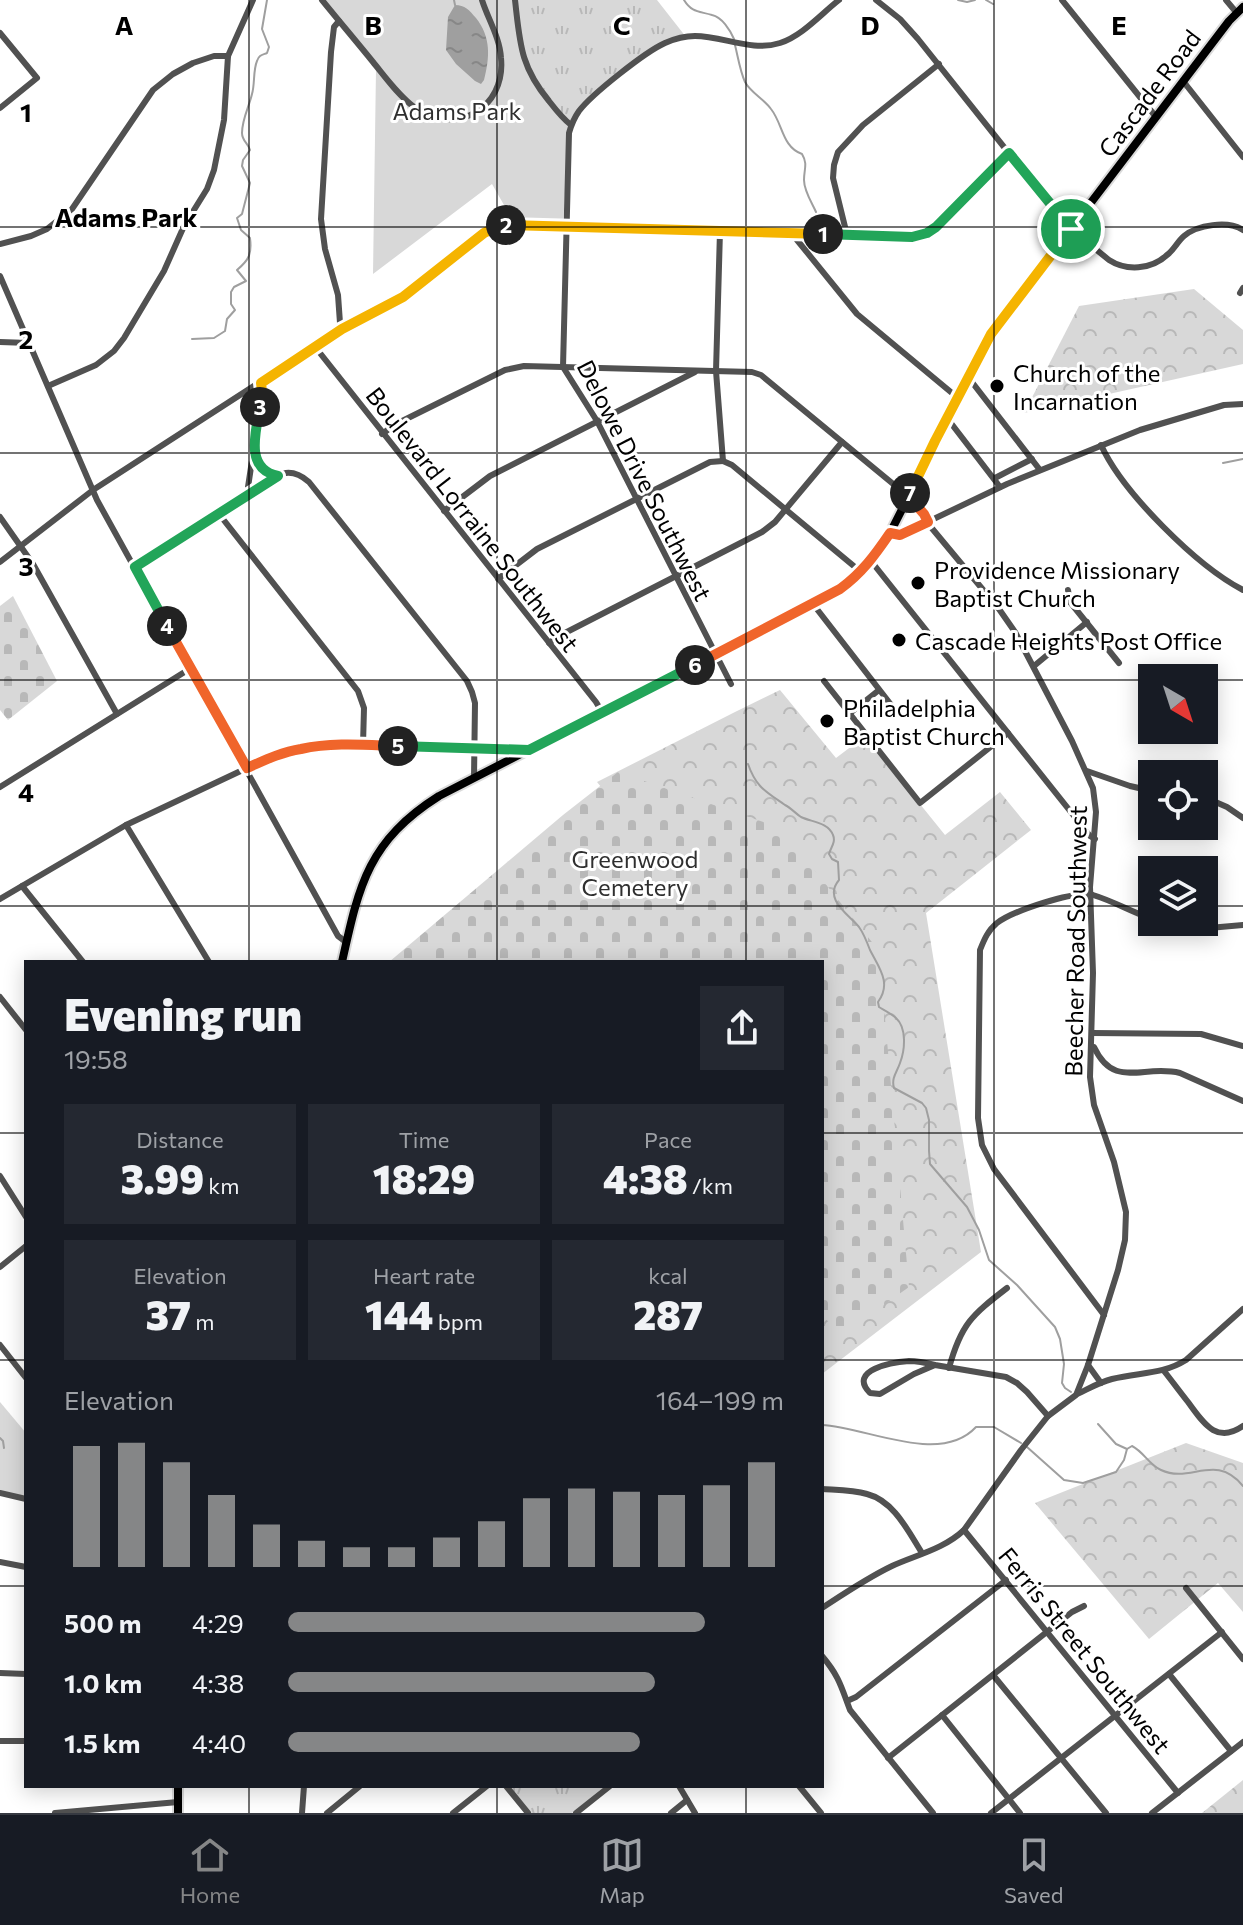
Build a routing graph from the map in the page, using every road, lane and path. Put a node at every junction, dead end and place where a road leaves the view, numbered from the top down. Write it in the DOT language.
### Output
graph roads {
  1 [pos="253,0"];
  2 [pos="322,0"];
  3 [pos="482,0"];
  4 [pos="515,0"];
  5 [pos="839,0"];
  6 [pos="876,0"];
  7 [pos="1062,0"];
  8 [pos="1226,0"];
  9 [pos="1240,10"];
  10 [pos="339,21"];
  11 [pos="0,33"];
  12 [pos="228,56"];
  13 [pos="939,64"];
  14 [pos="1183,81"];
  15 [pos="0,108"];
  16 [pos="1156,117"];
  17 [pos="571,125"];
  18 [pos="1009,153"];
  19 [pos="1243,157"];
  20 [pos="565,227"];
  21 [pos="1071,229"];
  22 [pos="1243,230"];
  23 [pos="720,231"];
  24 [pos="795,234"];
  25 [pos="847,235"];
  26 [pos="0,244"];
  27 [pos="0,276"];
  28 [pos="342,329"];
  29 [pos="0,342"];
  30 [pos="29,343"];
  31 [pos="316,348"];
  32 [pos="563,367"];
  33 [pos="698,370"];
  34 [pos="716,371"];
  35 [pos="968,377"];
  36 [pos="261,383"];
  37 [pos="48,386"];
  38 [pos="958,398"];
  39 [pos="1243,404"];
  40 [pos="947,418"];
  41 [pos="597,421"];
  42 [pos="382,434"];
  43 [pos="842,442"];
  44 [pos="1101,445"];
  45 [pos="253,450"];
  46 [pos="1032,459"];
  47 [pos="723,461"];
  48 [pos="1040,470"];
  49 [pos="278,476"];
  50 [pos="995,478"];
  51 [pos="1000,487"];
  52 [pos="93,490"];
  53 [pos="249,494"];
  54 [pos="909,497"];
  55 [pos="637,499"];
  56 [pos="785,509"];
  57 [pos="444,511"];
  58 [pos="219,514"];
  59 [pos="0,517"];
  60 [pos="928,522"];
  61 [pos="890,533"];
  62 [pos="22,546"];
  63 [pos="871,561"];
  64 [pos="0,562"];
  65 [pos="135,567"];
  66 [pos="861,572"];
  67 [pos="676,576"];
  68 [pos="498,579"];
  69 [pos="1068,590"];
  70 [pos="1243,590"];
  71 [pos="813,604"];
  72 [pos="1087,622"];
  73 [pos="549,643"];
  74 [pos="715,654"];
  75 [pos="1119,663"];
  76 [pos="1034,666"];
  77 [pos="191,668"];
  78 [pos="824,681"];
  79 [pos="731,684"];
  80 [pos="879,690"];
  81 [pos="892,706"];
  82 [pos="602,712"];
  83 [pos="117,714"];
  84 [pos="849,714"];
  85 [pos="1008,733"];
  86 [pos="363,745"];
  87 [pos="474,749"];
  88 [pos="529,750"];
  89 [pos="247,768"];
  90 [pos="1087,771"];
  91 [pos="477,776"];
  92 [pos="0,787"];
  93 [pos="1138,788"];
  94 [pos="1218,803"];
  95 [pos="1243,818"];
  96 [pos="126,825"];
  97 [pos="1095,839"];
  98 [pos="22,886"];
  99 [pos="1090,894"];
  100 [pos="0,899"];
  101 [pos="1138,913"];
  102 [pos="1243,925"];
  103 [pos="1218,927"];
  104 [pos="346,942"];
  105 [pos="81,960"];
  106 [pos="208,960"];
  107 [pos="342,960"];
  108 [pos="0,997"];
  109 [pos="24,1027"];
  110 [pos="1092,1033"];
  111 [pos="1092,1043"];
  112 [pos="1243,1046"];
  113 [pos="1243,1101"];
  114 [pos="0,1176"];
  115 [pos="24,1214"];
  116 [pos="24,1248"];
  117 [pos="0,1267"];
  118 [pos="1007,1288"];
  119 [pos="1243,1309"];
  120 [pos="1104,1315"];
  121 [pos="0,1345"];
  122 [pos="935,1365"];
  123 [pos="1088,1365"];
  124 [pos="949,1368"];
  125 [pos="1164,1371"];
  126 [pos="24,1375"];
  127 [pos="1101,1383"];
  128 [pos="1081,1384"];
  129 [pos="1076,1395"];
  130 [pos="1048,1416"];
  131 [pos="1243,1426"];
  132 [pos="824,1489"];
  133 [pos="0,1493"];
  134 [pos="24,1499"];
  135 [pos="964,1530"];
  136 [pos="922,1553"];
  137 [pos="0,1562"];
  138 [pos="24,1567"];
  139 [pos="1006,1580"];
  140 [pos="1186,1588"];
  141 [pos="1084,1606"];
  142 [pos="824,1607"];
  143 [pos="1048,1632"];
  144 [pos="1222,1632"];
  145 [pos="824,1658"];
  146 [pos="1243,1659"];
  147 [pos="0,1673"];
  148 [pos="24,1674"];
  149 [pos="1169,1674"];
  150 [pos="993,1675"];
  151 [pos="847,1701"];
  152 [pos="942,1715"];
  153 [pos="1115,1716"];
  154 [pos="0,1741"];
  155 [pos="24,1741"];
  156 [pos="1243,1742"];
  157 [pos="1231,1751"];
  158 [pos="1060,1757"];
  159 [pos="888,1758"];
  160 [pos="178,1788"];
  161 [pos="304,1788"];
  162 [pos="358,1788"];
  163 [pos="484,1788"];
  164 [pos="508,1788"];
  165 [pos="607,1788"];
  166 [pos="680,1788"];
  167 [pos="801,1788"];
  168 [pos="1178,1793"];
  169 [pos="1008,1799"];
  170 [pos="687,1800"];
  171 [pos="178,1802"];
  172 [pos="55,1813"];
  173 [pos="178,1813"];
  174 [pos="302,1813"];
  175 [pos="327,1813"];
  176 [pos="453,1813"];
  177 [pos="528,1813"];
  178 [pos="576,1813"];
  179 [pos="671,1813"];
  180 [pos="695,1813"];
  181 [pos="821,1813"];
  182 [pos="933,1813"];
  183 [pos="991,1813"];
  184 [pos="1020,1813"];
  185 [pos="1106,1813"];
  186 [pos="1152,1813"];
  1 -- 12 [label="street"];
  2 -- 10 [label="street"];
  3 -- 10 [label="street"];
  4 -- 17 [label="street"];
  5 -- 17 [label="street"];
  6 -- 13 [label="street"];
  7 -- 16 [label="street"];
  8 -- 9 [label="street"];
  9 -- 14 [label="main road, Cascade Road"];
  10 -- 28 [label="street"];
  11 -- 15 [label="street"];
  12 -- 26 [label="street"];
  12 -- 37 [label="street"];
  13 -- 18 [label="street"];
  13 -- 25 [label="street"];
  14 -- 16 [label="main road, Cascade Road"];
  14 -- 19 [label="street"];
  16 -- 21 [label="main road, Cascade Road"];
  17 -- 20 [label="street, Delowe Drive Southwest"];
  18 -- 21 [label="street"];
  18 -- 25 [label="street"];
  20 -- 23 [label="street"];
  20 -- 28 [label="street"];
  20 -- 32 [label="street, Delowe Drive Southwest"];
  21 -- 22 [label="street"];
  21 -- 35 [label="main road, Cascade Road"];
  23 -- 24 [label="street"];
  23 -- 34 [label="street"];
  24 -- 25 [label="street"];
  24 -- 38 [label="street"];
  27 -- 30 [label="street"];
  28 -- 31 [label="street"];
  29 -- 30 [label="street"];
  30 -- 37 [label="street"];
  31 -- 36 [label="street"];
  31 -- 42 [label="street, Boulevard Lorraine Southwest"];
  32 -- 33 [label="street, Beecher Road Southwest"];
  32 -- 41 [label="street, Delowe Drive Southwest"];
  32 -- 42 [label="street, Beecher Road Southwest"];
  33 -- 34 [label="street, Beecher Road Southwest"];
  33 -- 41 [label="street"];
  34 -- 43 [label="street, Beecher Road Southwest"];
  34 -- 47 [label="street"];
  35 -- 38 [label="main road, Cascade Road"];
  35 -- 46 [label="street"];
  36 -- 45 [label="street"];
  36 -- 52 [label="street"];
  37 -- 52 [label="street"];
  38 -- 40 [label="main road, Cascade Road"];
  39 -- 44 [label="street"];
  40 -- 50 [label="street"];
  40 -- 54 [label="main road, Cascade Road"];
  41 -- 55 [label="street, Delowe Drive Southwest"];
  41 -- 57 [label="street"];
  42 -- 57 [label="street, Boulevard Lorraine Southwest"];
  43 -- 54 [label="street, Beecher Road Southwest"];
  43 -- 56 [label="street"];
  44 -- 48 [label="street"];
  44 -- 70 [label="street"];
  45 -- 49 [label="street"];
  45 -- 53 [label="street"];
  46 -- 48 [label="street"];
  46 -- 50 [label="street"];
  47 -- 55 [label="street"];
  47 -- 56 [label="street"];
  48 -- 51 [label="street"];
  49 -- 53 [label="street"];
  49 -- 87 [label="street"];
  50 -- 51 [label="street"];
  51 -- 60 [label="street"];
  52 -- 62 [label="street"];
  52 -- 65 [label="street"];
  53 -- 58 [label="street"];
  54 -- 60 [label="street, Beecher Road Southwest"];
  54 -- 61 [label="main road, Cascade Road"];
  55 -- 67 [label="street, Delowe Drive Southwest"];
  55 -- 68 [label="street"];
  56 -- 66 [label="street"];
  56 -- 67 [label="street"];
  57 -- 68 [label="street, Boulevard Lorraine Southwest"];
  58 -- 65 [label="street"];
  58 -- 86 [label="street"];
  59 -- 62 [label="street"];
  60 -- 61 [label="street"];
  60 -- 76 [label="street, Beecher Road Southwest"];
  61 -- 63 [label="main road, Cascade Road"];
  62 -- 64 [label="street"];
  62 -- 83 [label="street"];
  63 -- 66 [label="main road, Cascade Road"];
  63 -- 85 [label="street"];
  65 -- 77 [label="street"];
  66 -- 71 [label="main road, Cascade Road"];
  67 -- 73 [label="street"];
  67 -- 74 [label="street, Delowe Drive Southwest"];
  68 -- 73 [label="street, Boulevard Lorraine Southwest"];
  69 -- 72 [label="street"];
  71 -- 74 [label="main road, Cascade Road"];
  71 -- 80 [label="street"];
  72 -- 75 [label="street"];
  72 -- 76 [label="street"];
  73 -- 82 [label="street, Boulevard Lorraine Southwest"];
  74 -- 79 [label="street, Delowe Drive Southwest"];
  74 -- 82 [label="main road, Cascade Road"];
  76 -- 90 [label="street, Beecher Road Southwest"];
  77 -- 83 [label="street"];
  77 -- 89 [label="street"];
  78 -- 84 [label="street"];
  80 -- 81 [label="street"];
  80 -- 84 [label="street"];
  82 -- 88 [label="main road, Cascade Road"];
  83 -- 92 [label="street"];
  84 -- 85 [label="street"];
  85 -- 97 [label="street"];
  86 -- 87 [label="street"];
  86 -- 89 [label="street"];
  87 -- 88 [label="street"];
  87 -- 91 [label="street"];
  88 -- 91 [label="main road, Cascade Road"];
  89 -- 96 [label="street"];
  89 -- 104 [label="street"];
  90 -- 93 [label="street"];
  90 -- 97 [label="street, Beecher Road Southwest"];
  91 -- 104 [label="main road, Cascade Road"];
  94 -- 95 [label="street"];
  96 -- 98 [label="street"];
  96 -- 106 [label="street"];
  97 -- 99 [label="street, Beecher Road Southwest"];
  98 -- 100 [label="street"];
  98 -- 105 [label="street"];
  99 -- 101 [label="street"];
  99 -- 110 [label="street, Beecher Road Southwest"];
  99 -- 120 [label="street"];
  102 -- 103 [label="street"];
  104 -- 107 [label="main road, Cascade Road"];
  108 -- 109 [label="street"];
  110 -- 111 [label="street, Beecher Road Southwest"];
  110 -- 112 [label="street"];
  111 -- 113 [label="street"];
  111 -- 120 [label="street, Beecher Road Southwest"];
  114 -- 115 [label="street"];
  116 -- 117 [label="street"];
  118 -- 124 [label="street"];
  119 -- 125 [label="street"];
  120 -- 123 [label="street, Beecher Road Southwest"];
  121 -- 126 [label="street"];
  122 -- 122 [label="street"];
  122 -- 124 [label="street"];
  123 -- 127 [label="street"];
  123 -- 128 [label="street, Beecher Road Southwest"];
  124 -- 130 [label="street"];
  125 -- 127 [label="street"];
  125 -- 131 [label="street"];
  127 -- 128 [label="street"];
  127 -- 129 [label="street"];
  128 -- 129 [label="street, Beecher Road Southwest"];
  129 -- 130 [label="street, Beecher Road Southwest"];
  130 -- 135 [label="street, Beecher Road Southwest"];
  132 -- 136 [label="street"];
  133 -- 134 [label="street"];
  135 -- 136 [label="street, Beecher Road Southwest"];
  135 -- 139 [label="street, Ferris Street Southwest"];
  136 -- 142 [label="street, Beecher Road Southwest"];
  137 -- 138 [label="street"];
  139 -- 143 [label="street, Ferris Street Southwest"];
  139 -- 151 [label="street"];
  140 -- 144 [label="street"];
  141 -- 143 [label="street"];
  143 -- 150 [label="street"];
  143 -- 153 [label="street, Ferris Street Southwest"];
  144 -- 146 [label="street"];
  144 -- 149 [label="street"];
  145 -- 151 [label="street"];
  147 -- 148 [label="street"];
  149 -- 153 [label="street"];
  149 -- 157 [label="street"];
  150 -- 152 [label="street"];
  150 -- 158 [label="street"];
  151 -- 159 [label="street"];
  152 -- 159 [label="street"];
  152 -- 169 [label="street"];
  153 -- 158 [label="street"];
  153 -- 168 [label="street, Ferris Street Southwest"];
  154 -- 155 [label="street"];
  156 -- 157 [label="street"];
  157 -- 168 [label="street"];
  158 -- 169 [label="street"];
  158 -- 185 [label="street"];
  159 -- 182 [label="street"];
  160 -- 171 [label="main road"];
  161 -- 174 [label="street"];
  162 -- 175 [label="street"];
  163 -- 176 [label="street"];
  164 -- 177 [label="street"];
  165 -- 178 [label="street"];
  166 -- 170 [label="street"];
  167 -- 181 [label="street"];
  168 -- 186 [label="street"];
  169 -- 183 [label="street"];
  169 -- 184 [label="street"];
  170 -- 179 [label="street"];
  170 -- 180 [label="street"];
  171 -- 172 [label="street"];
  171 -- 173 [label="main road"];
}
